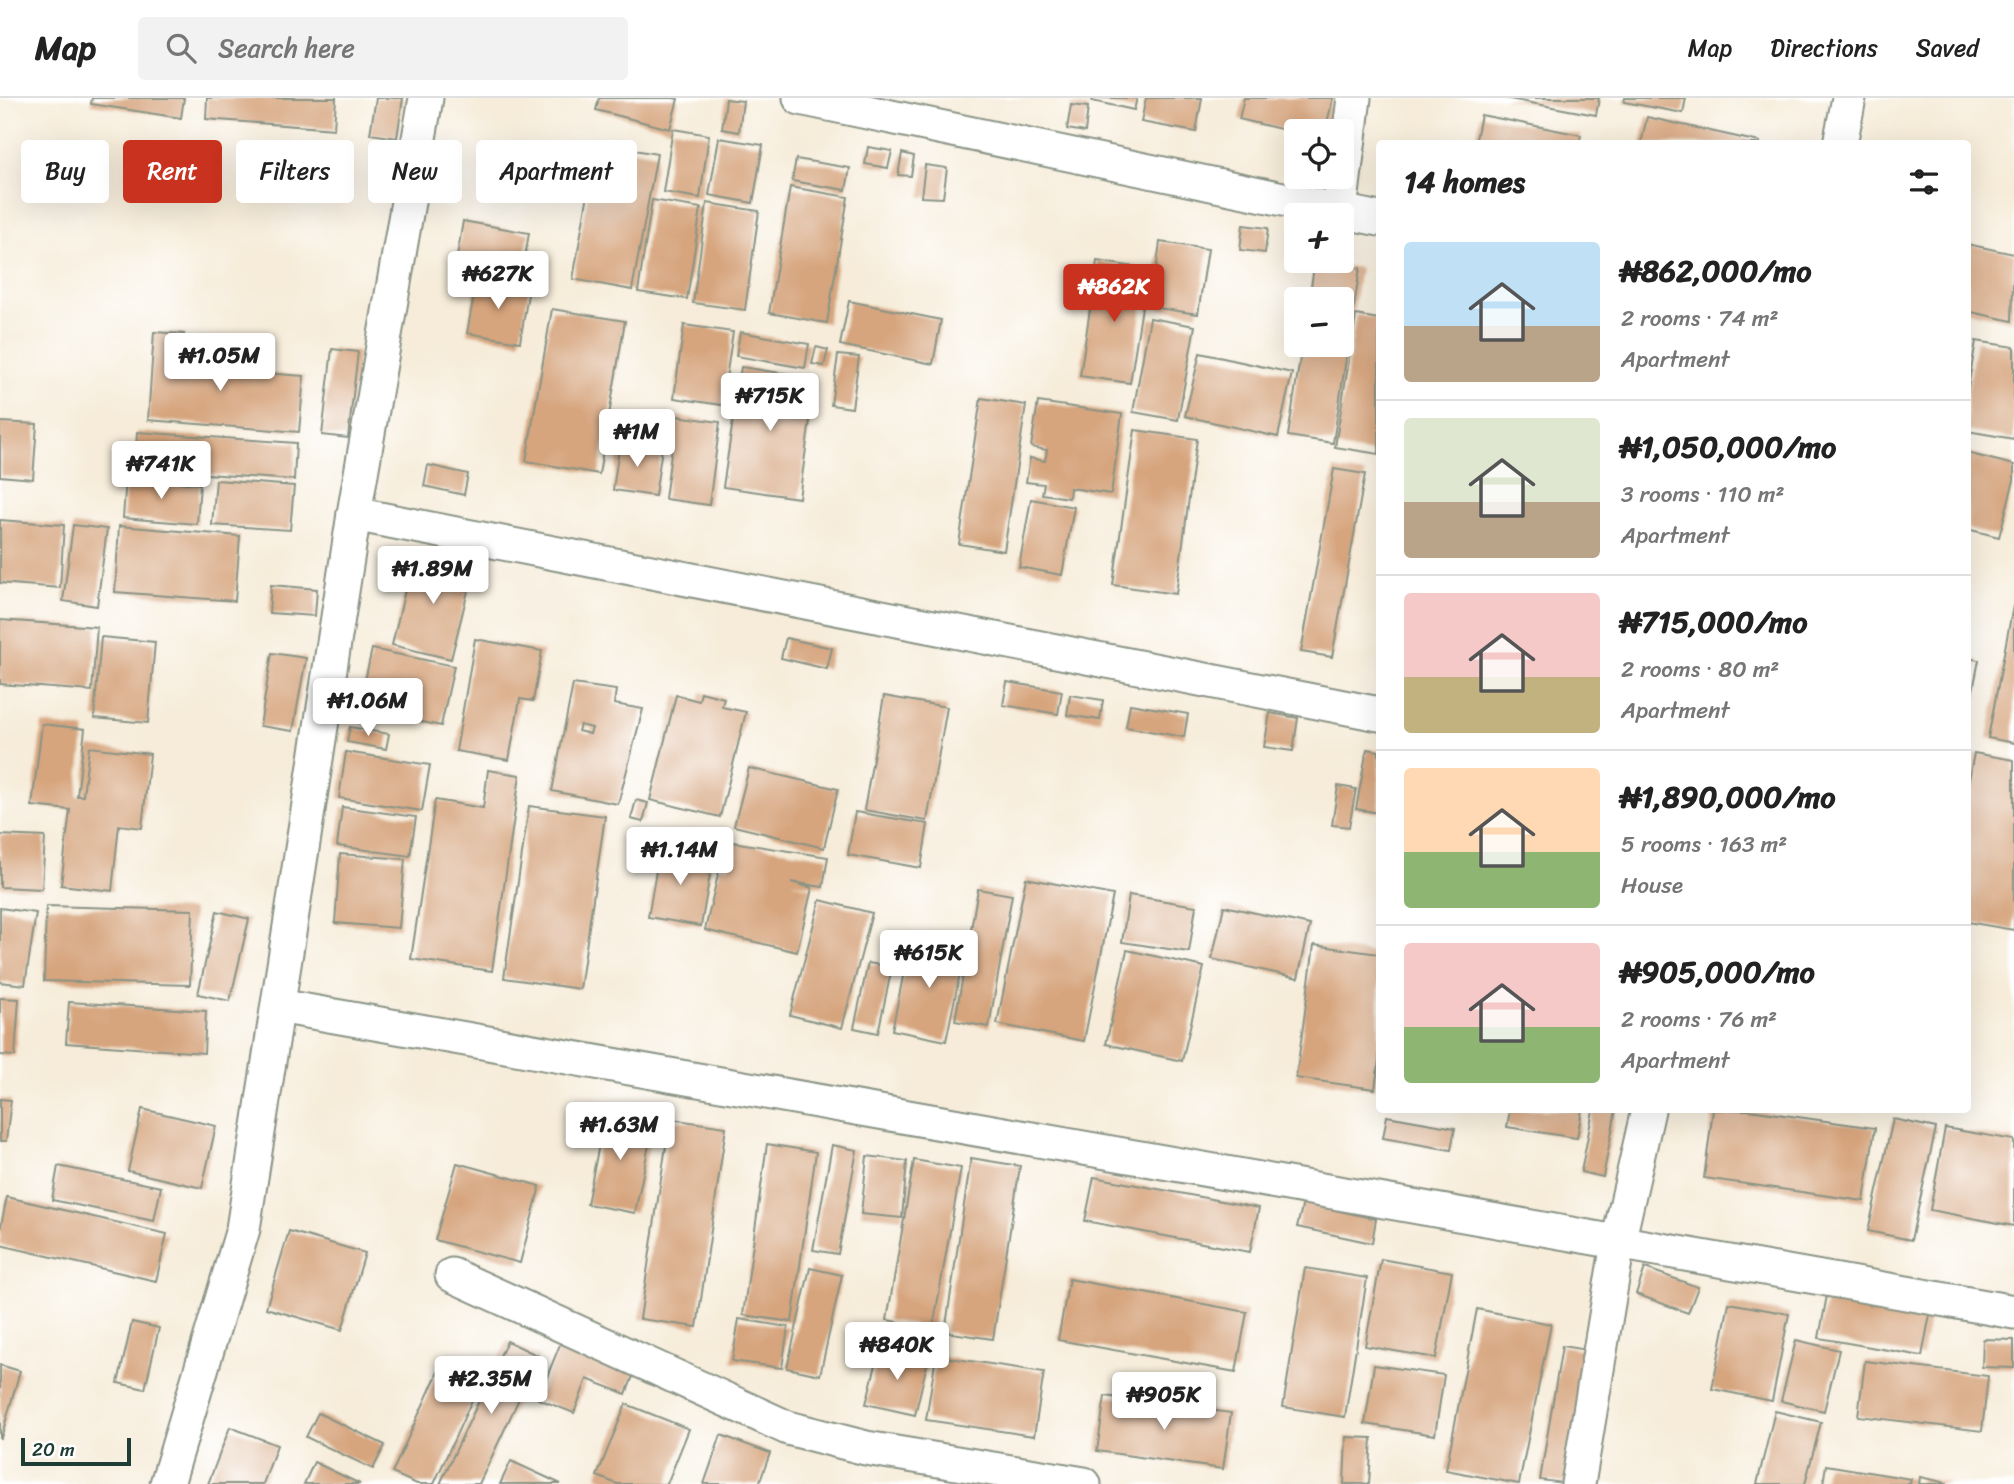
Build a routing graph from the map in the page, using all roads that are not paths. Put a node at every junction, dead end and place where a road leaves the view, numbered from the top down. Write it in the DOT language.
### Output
graph roads {
  1 [pos="426,98"];
  2 [pos="800,98"];
  3 [pos="1354,98"];
  4 [pos="1849,98"];
  5 [pos="893,107"];
  6 [pos="1841,140"];
  7 [pos="1310,203"];
  8 [pos="1341,203"];
  9 [pos="1354,213"];
  10 [pos="1376,218"];
  11 [pos="354,514"];
  12 [pos="1376,713"];
  13 [pos="278,1006"];
  14 [pos="1647,1113"];
  15 [pos="1618,1243"];
  16 [pos="452,1275"];
  17 [pos="2014,1312"];
  18 [pos="167,1484"];
  19 [pos="1084,1484"];
  20 [pos="1578,1484"];
  1 -- 11 [label="street"];
  2 -- 5 [label="street"];
  3 -- 8 [label="street"];
  4 -- 6 [label="street"];
  5 -- 7 [label="street"];
  9 -- 10 [label="street"];
  11 -- 12 [label="street"];
  11 -- 13 [label="street"];
  13 -- 15 [label="street"];
  13 -- 18 [label="street"];
  14 -- 15 [label="street"];
  15 -- 17 [label="street"];
  15 -- 20 [label="street"];
  16 -- 19 [label="street"];
}
